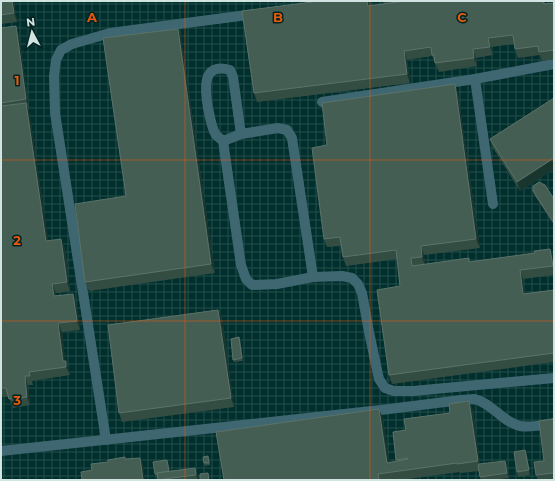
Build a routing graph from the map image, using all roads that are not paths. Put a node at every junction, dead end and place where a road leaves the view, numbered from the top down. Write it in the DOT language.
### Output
graph roads {
  1 [pos="268,12"];
  2 [pos="554,64"];
  3 [pos="475,79"];
  4 [pos="322,102"];
  5 [pos="241,134"];
  6 [pos="223,141"];
  7 [pos="493,204"];
  8 [pos="312,277"];
  9 [pos="554,378"];
  10 [pos="554,423"];
  11 [pos="106,440"];
  12 [pos="1,451"];
  1 -- 11 [label="lane"];
  2 -- 3 [label="lane"];
  3 -- 4 [label="lane"];
  3 -- 7 [label="lane"];
  5 -- 6 [label="lane"];
  5 -- 6 [label="lane"];
  5 -- 8 [label="lane"];
  6 -- 8 [label="lane"];
  8 -- 9 [label="lane"];
  10 -- 11 [label="lane"];
  11 -- 12 [label="lane"];
}
